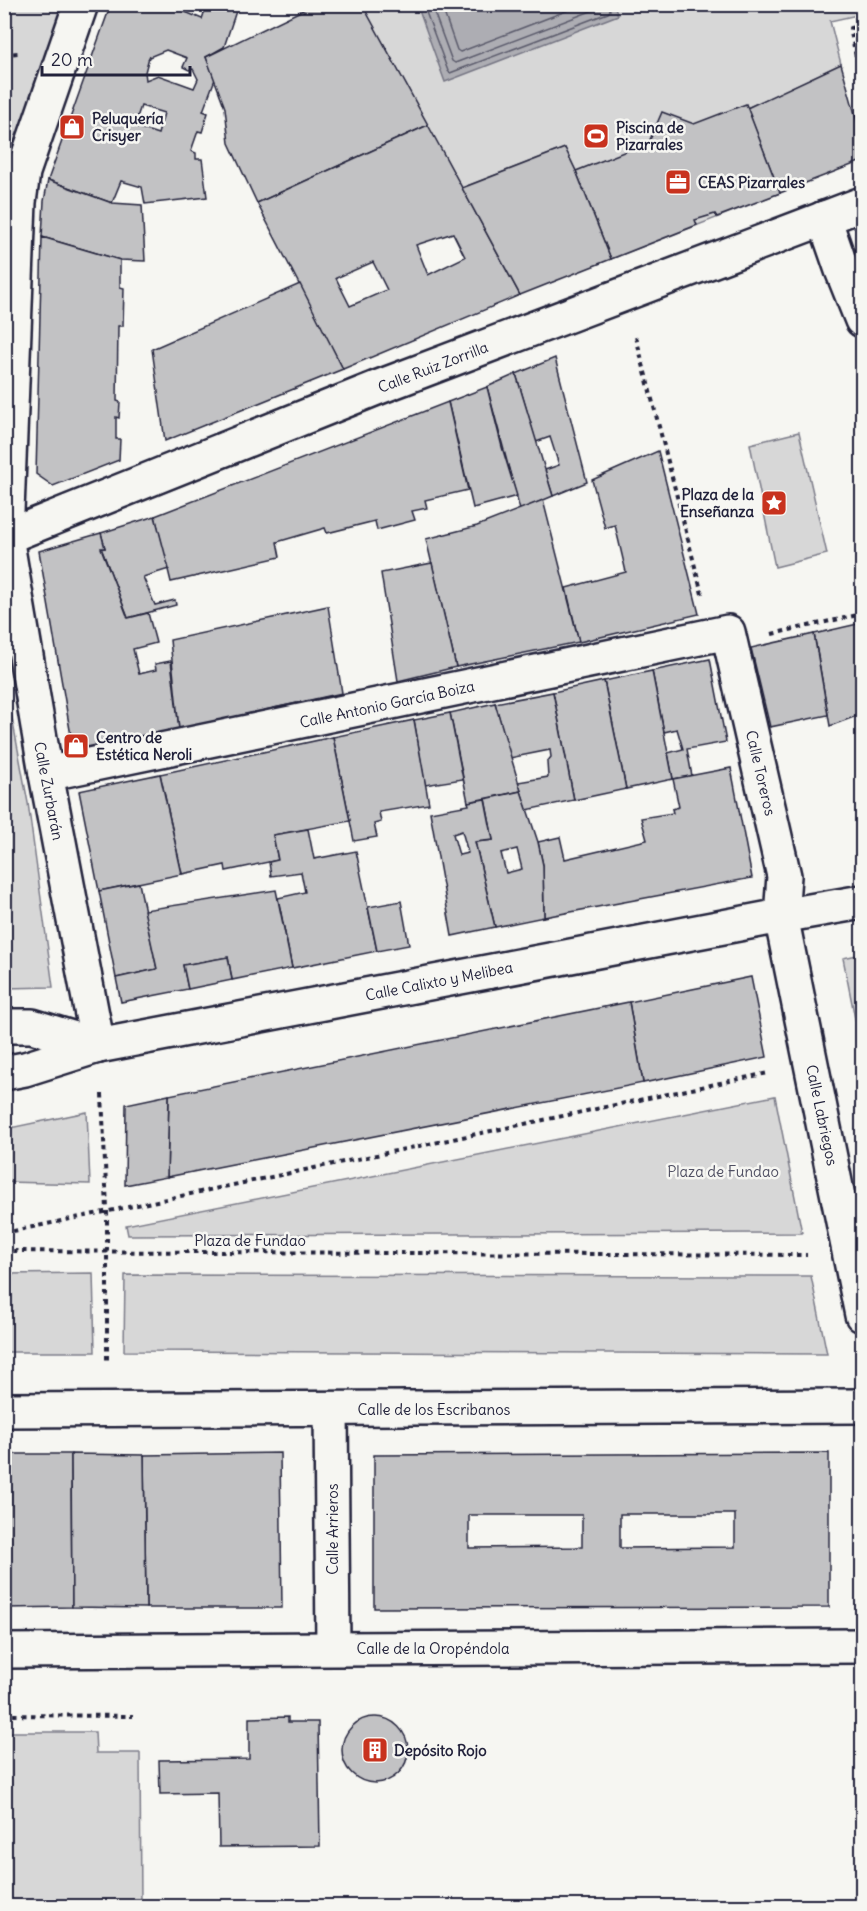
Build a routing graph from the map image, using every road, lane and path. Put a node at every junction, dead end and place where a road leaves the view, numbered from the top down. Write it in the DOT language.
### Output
graph roads {
  1 [pos="81,4"];
  2 [pos="862,26"];
  3 [pos="862,85"];
  4 [pos="862,204"];
  5 [pos="824,218"];
  6 [pos="862,320"];
  7 [pos="635,334"];
  8 [pos="6,537"];
  9 [pos="702,595"];
  10 [pos="862,614"];
  11 [pos="728,632"];
  12 [pos="766,635"];
  13 [pos="45,774"];
  14 [pos="862,821"];
  15 [pos="862,836"];
  16 [pos="862,902"];
  17 [pos="780,916"];
  18 [pos="4,1026"];
  19 [pos="98,1046"];
  20 [pos="769,1072"];
  21 [pos="4,1073"];
  22 [pos="102,1094"];
  23 [pos="107,1210"];
  24 [pos="4,1233"];
  25 [pos="4,1251"];
  26 [pos="107,1252"];
  27 [pos="807,1255"];
  28 [pos="862,1315"];
  29 [pos="107,1364"];
  30 [pos="862,1406"];
  31 [pos="331,1409"];
  32 [pos="4,1410"];
  33 [pos="862,1646"];
  34 [pos="333,1648"];
  35 [pos="4,1651"];
  36 [pos="4,1715"];
  37 [pos="134,1716"];
  1 -- 8 [label="street, Calle Zurbarán"];
  2 -- 3 [label="path"];
  4 -- 5 [label="street, Calle Ruiz Zorrilla"];
  5 -- 6 [label="street"];
  5 -- 8 [label="street, Calle Ruiz Zorrilla"];
  7 -- 9 [label="path"];
  8 -- 13 [label="street, Calle Zurbarán"];
  10 -- 12 [label="path"];
  11 -- 13 [label="street, Calle Antonio García Boiza"];
  11 -- 17 [label="street, Calle Toreros"];
  13 -- 19 [label="street, Calle Zurbarán"];
  14 -- 15 [label="path"];
  16 -- 17 [label="street, Calle Calixto y Melibea"];
  17 -- 19 [label="street, Calle Calixto y Melibea"];
  17 -- 28 [label="street, Calle Labriegos"];
  18 -- 19 [label="street, Calle Calixto y Melibea"];
  19 -- 21 [label="street, Calle Calixto y Melibea"];
  20 -- 23 [label="path"];
  22 -- 23 [label="path"];
  23 -- 24 [label="path"];
  23 -- 26 [label="path"];
  25 -- 26 [label="path, Plaza de Fundao"];
  26 -- 27 [label="path, Plaza de Fundao"];
  26 -- 29 [label="path"];
  30 -- 31 [label="street, Calle de los Escribanos"];
  31 -- 32 [label="street, Calle de los Escribanos"];
  31 -- 34 [label="street, Calle Arrieros"];
  33 -- 34 [label="street, Calle de la Oropéndola"];
  34 -- 35 [label="street, Calle de la Oropéndola"];
  36 -- 37 [label="path"];
}
